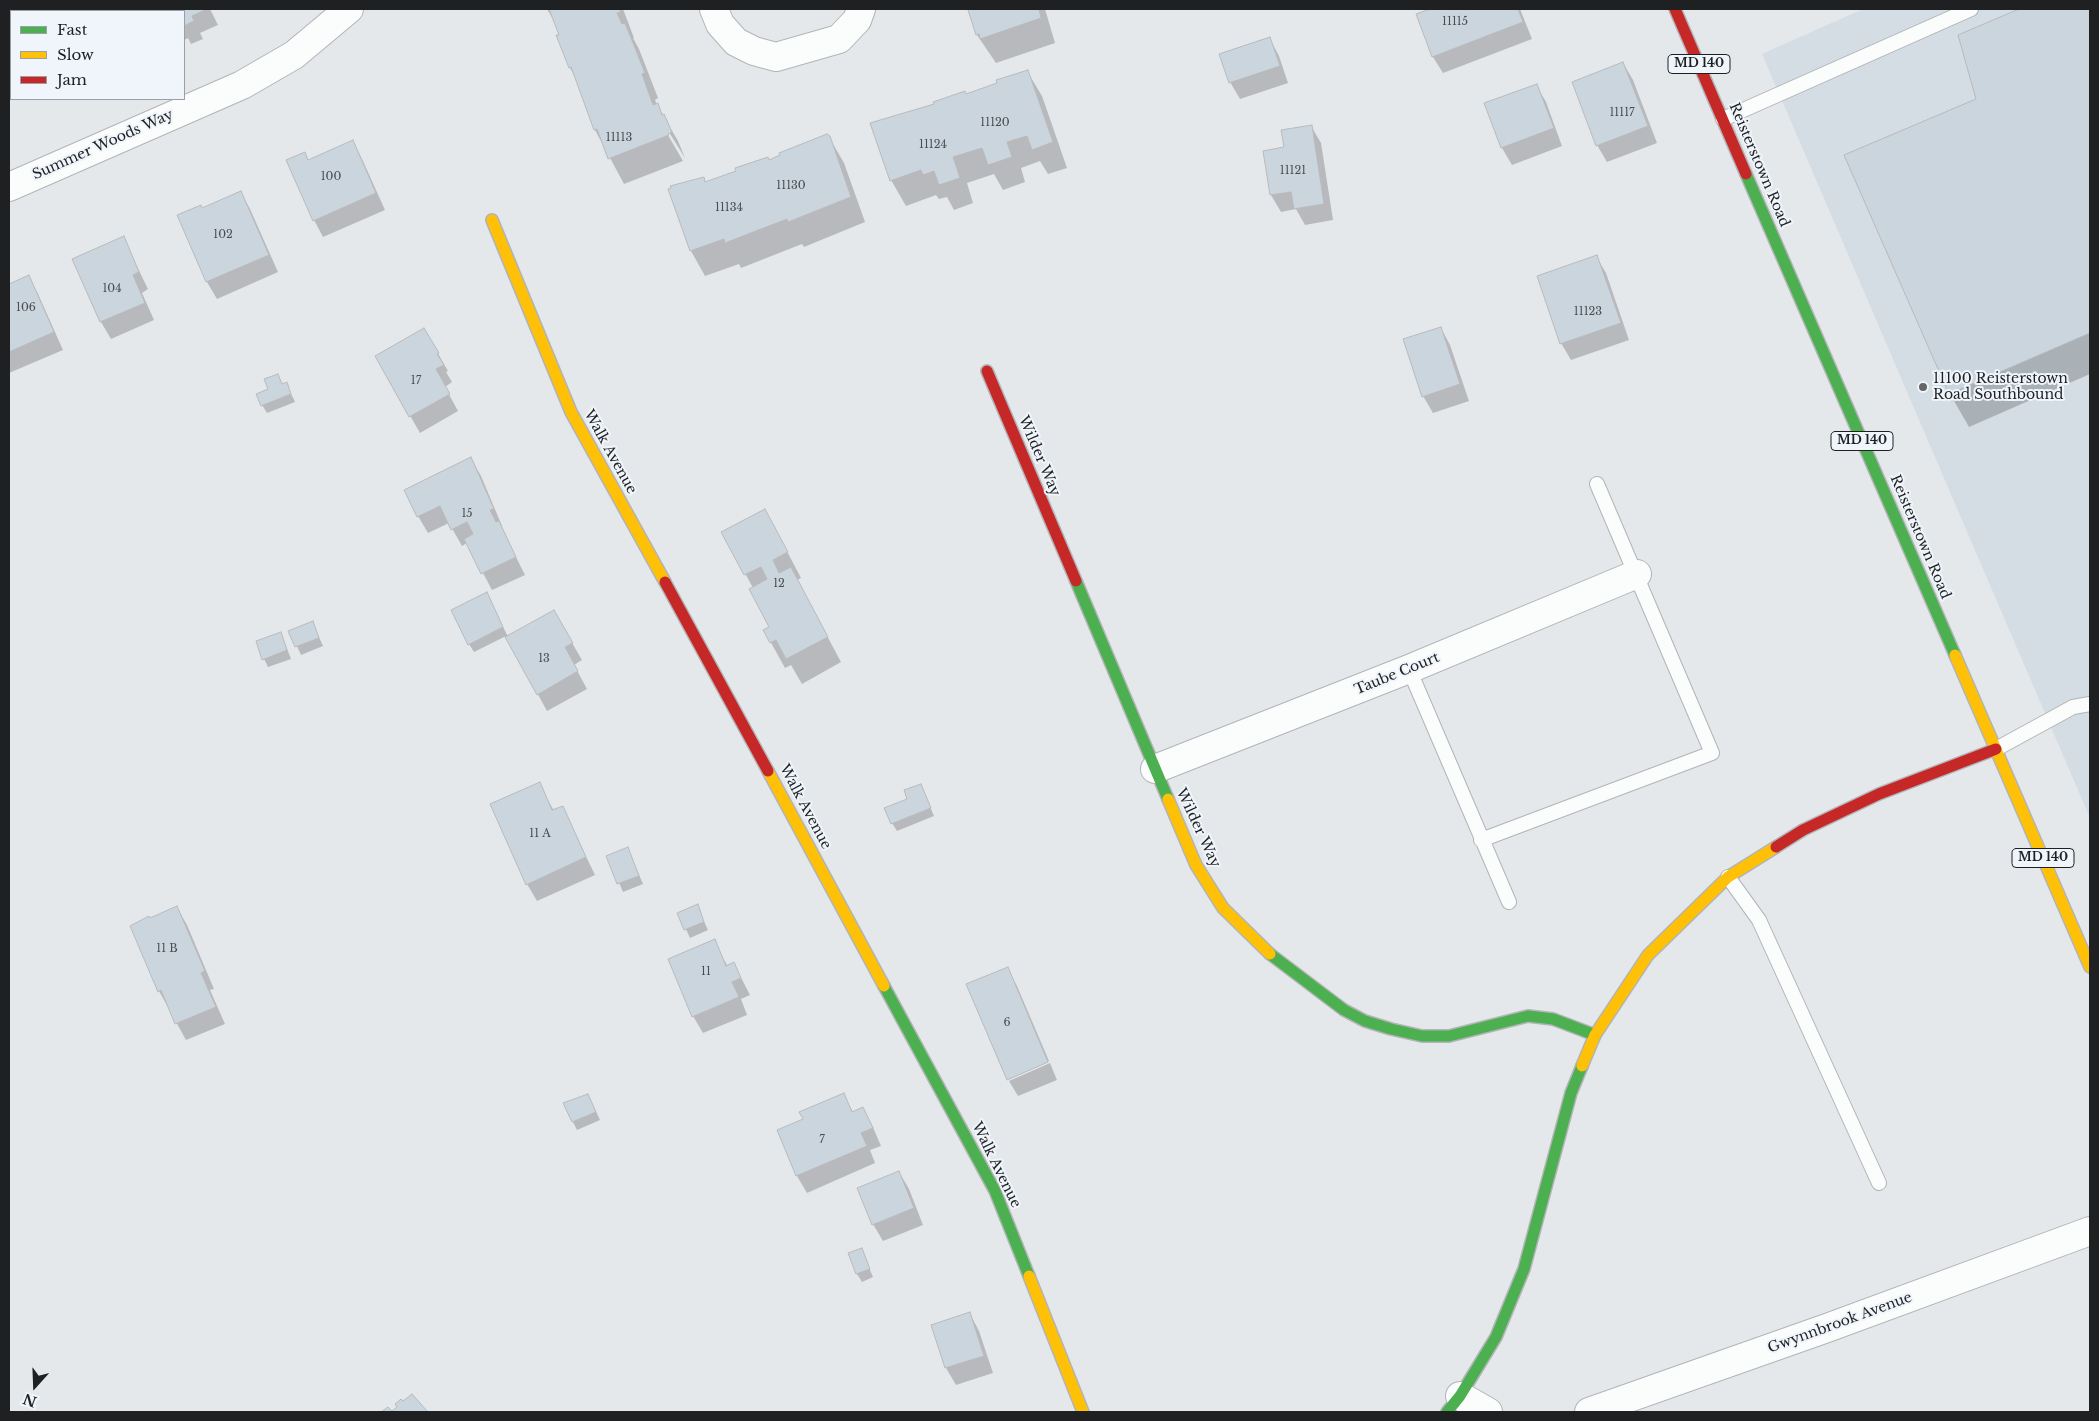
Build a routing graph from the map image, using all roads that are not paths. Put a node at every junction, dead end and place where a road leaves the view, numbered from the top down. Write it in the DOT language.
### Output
graph roads {
  1 [pos="349,9"];
  2 [pos="714,9"];
  3 [pos="861,9"];
  4 [pos="1675,9"];
  5 [pos="1971,9"];
  6 [pos="1723,119"];
  7 [pos="9,187"];
  8 [pos="492,220"];
  9 [pos="987,371"];
  10 [pos="1598,484"];
  11 [pos="1637,574"];
  12 [pos="1409,670"];
  13 [pos="2090,704"];
  14 [pos="1996,749"];
  15 [pos="1155,769"];
  16 [pos="1481,840"];
  17 [pos="1728,877"];
  18 [pos="1509,902"];
  19 [pos="2090,967"];
  20 [pos="1595,1036"];
  21 [pos="1879,1183"];
  22 [pos="2090,1231"];
  23 [pos="1453,1404"];
  24 [pos="1084,1412"];
  25 [pos="1488,1412"];
  26 [pos="1589,1412"];
  1 -- 7 [label="street, Summer Woods Way"];
  2 -- 3 [label="street"];
  4 -- 6 [label="street, Reisterstown Road / MD 140"];
  5 -- 6 [label="lane"];
  6 -- 14 [label="street, Reisterstown Road / MD 140"];
  8 -- 24 [label="street, Walk Avenue"];
  9 -- 15 [label="street, Wilder Way"];
  10 -- 11 [label="lane"];
  11 -- 12 [label="street, Taube Court"];
  11 -- 16 [label="lane"];
  12 -- 15 [label="street, Taube Court"];
  12 -- 16 [label="lane"];
  13 -- 14 [label="lane"];
  14 -- 17 [label="street"];
  14 -- 19 [label="street, Reisterstown Road / MD 140"];
  15 -- 20 [label="street, Wilder Way"];
  16 -- 18 [label="lane"];
  17 -- 20 [label="street"];
  17 -- 21 [label="lane"];
  20 -- 23 [label="street"];
  22 -- 26 [label="street, Gwynnbrook Avenue"];
  23 -- 25 [label="street"];
}
